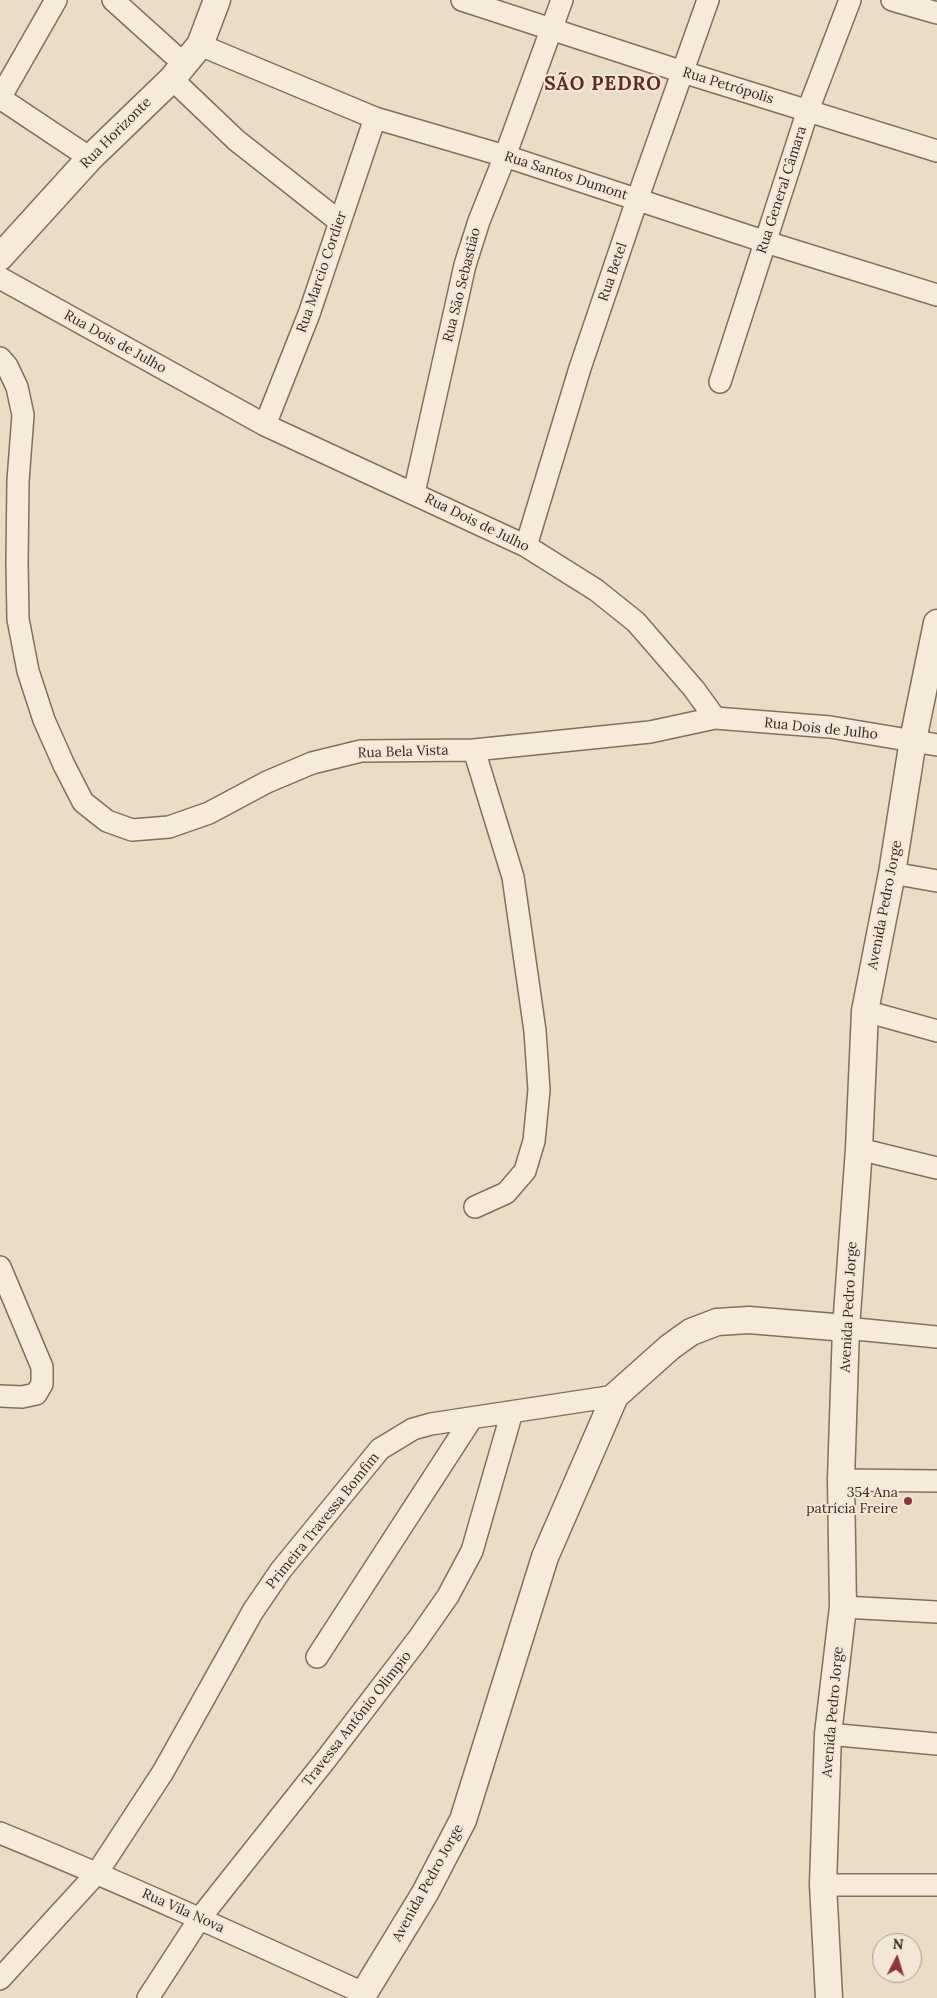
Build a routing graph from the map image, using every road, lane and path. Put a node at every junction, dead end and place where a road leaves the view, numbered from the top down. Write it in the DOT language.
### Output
graph roads {
  1 [pos="56,0"];
  2 [pos="114,0"];
  3 [pos="217,0"];
  4 [pos="462,0"];
  5 [pos="562,0"];
  6 [pos="708,0"];
  7 [pos="850,0"];
  8 [pos="892,0"];
  9 [pos="937,14"];
  10 [pos="552,30"];
  11 [pos="185,63"];
  12 [pos="682,72"];
  13 [pos="0,98"];
  14 [pos="808,110"];
  15 [pos="375,118"];
  16 [pos="937,151"];
  17 [pos="505,156"];
  18 [pos="90,158"];
  19 [pos="637,200"];
  20 [pos="340,222"];
  21 [pos="766,242"];
  22 [pos="0,257"];
  23 [pos="0,278"];
  24 [pos="937,295"];
  25 [pos="0,358"];
  26 [pos="720,382"];
  27 [pos="265,425"];
  28 [pos="414,493"];
  29 [pos="526,546"];
  30 [pos="937,623"];
  31 [pos="715,718"];
  32 [pos="925,743"];
  33 [pos="474,750"];
  34 [pos="892,873"];
  35 [pos="937,882"];
  36 [pos="865,1011"];
  37 [pos="937,1031"];
  38 [pos="859,1148"];
  39 [pos="937,1168"];
  40 [pos="475,1207"];
  41 [pos="0,1267"];
  42 [pos="846,1328"];
  43 [pos="937,1337"];
  44 [pos="0,1396"];
  45 [pos="615,1396"];
  46 [pos="512,1412"];
  47 [pos="472,1418"];
  48 [pos="841,1480"];
  49 [pos="937,1481"];
  50 [pos="843,1607"];
  51 [pos="937,1612"];
  52 [pos="317,1657"];
  53 [pos="828,1734"];
  54 [pos="937,1744"];
  55 [pos="0,1834"];
  56 [pos="97,1872"];
  57 [pos="823,1885"];
  58 [pos="937,1885"];
  59 [pos="200,1918"];
  60 [pos="0,1980"];
  61 [pos="362,1996"];
  62 [pos="148,1998"];
  63 [pos="829,1998"];
  1 -- 13 [label="street"];
  2 -- 11 [label="street, Rua Santos Dumont"];
  3 -- 11 [label="street, Rua Horizonte"];
  4 -- 10 [label="street, Rua Petrópolis"];
  5 -- 10 [label="street, Rua São Sebastião"];
  6 -- 12 [label="street, Rua Betel"];
  7 -- 14 [label="street, Rua General Câmara"];
  8 -- 9 [label="street"];
  10 -- 12 [label="street, Rua Petrópolis"];
  10 -- 17 [label="street, Rua São Sebastião"];
  11 -- 15 [label="street, Rua Santos Dumont"];
  11 -- 18 [label="street, Rua Horizonte"];
  11 -- 20 [label="street"];
  12 -- 14 [label="street, Rua Petrópolis"];
  12 -- 19 [label="street, Rua Betel"];
  13 -- 18 [label="street"];
  14 -- 16 [label="street, Rua Petrópolis"];
  14 -- 21 [label="street, Rua General Câmara"];
  15 -- 17 [label="street, Rua Santos Dumont"];
  15 -- 20 [label="street, Rua Marcio Cordier"];
  17 -- 19 [label="street, Rua Santos Dumont"];
  17 -- 28 [label="street, Rua São Sebastião"];
  18 -- 22 [label="street, Rua Horizonte"];
  19 -- 21 [label="street, Rua Santos Dumont"];
  19 -- 29 [label="street, Rua Betel"];
  20 -- 27 [label="street, Rua Marcio Cordier"];
  21 -- 24 [label="street, Rua Santos Dumont"];
  21 -- 26 [label="street, Rua General Câmara"];
  23 -- 27 [label="street, Rua Dois de Julho"];
  25 -- 33 [label="street, Rua Bela Vista"];
  27 -- 28 [label="street, Rua Dois de Julho"];
  28 -- 29 [label="street, Rua Dois de Julho"];
  29 -- 31 [label="street, Rua Dois de Julho"];
  30 -- 32 [label="street, Avenida Pedro Jorge"];
  31 -- 32 [label="street, Rua Dois de Julho"];
  31 -- 33 [label="street, Rua Bela Vista"];
  32 -- 34 [label="street, Avenida Pedro Jorge"];
  33 -- 40 [label="street"];
  34 -- 35 [label="street"];
  34 -- 36 [label="street, Avenida Pedro Jorge"];
  36 -- 37 [label="street"];
  36 -- 38 [label="street, Avenida Pedro Jorge"];
  38 -- 39 [label="street"];
  38 -- 42 [label="street, Avenida Pedro Jorge"];
  41 -- 44 [label="street"];
  42 -- 43 [label="street"];
  42 -- 45 [label="street"];
  42 -- 48 [label="street, Avenida Pedro Jorge"];
  45 -- 46 [label="street, Primeira Travessa Bomfim"];
  45 -- 61 [label="street, Avenida Pedro Jorge"];
  46 -- 47 [label="street, Primeira Travessa Bomfim"];
  46 -- 59 [label="street, Travessa Antônio Olimpio"];
  47 -- 52 [label="street"];
  47 -- 56 [label="street, Primeira Travessa Bomfim"];
  48 -- 49 [label="street"];
  48 -- 50 [label="street, Avenida Pedro Jorge"];
  50 -- 51 [label="street"];
  50 -- 53 [label="street, Avenida Pedro Jorge"];
  53 -- 54 [label="street"];
  53 -- 57 [label="street, Avenida Pedro Jorge"];
  55 -- 56 [label="street, Rua Vila Nova"];
  56 -- 59 [label="street, Rua Vila Nova"];
  56 -- 60 [label="street, Primeira Travessa Bomfim"];
  57 -- 58 [label="street"];
  57 -- 63 [label="street, Avenida Pedro Jorge"];
  59 -- 61 [label="street, Rua Vila Nova"];
  59 -- 62 [label="street, Travessa Antônio Olimpio"];
}
